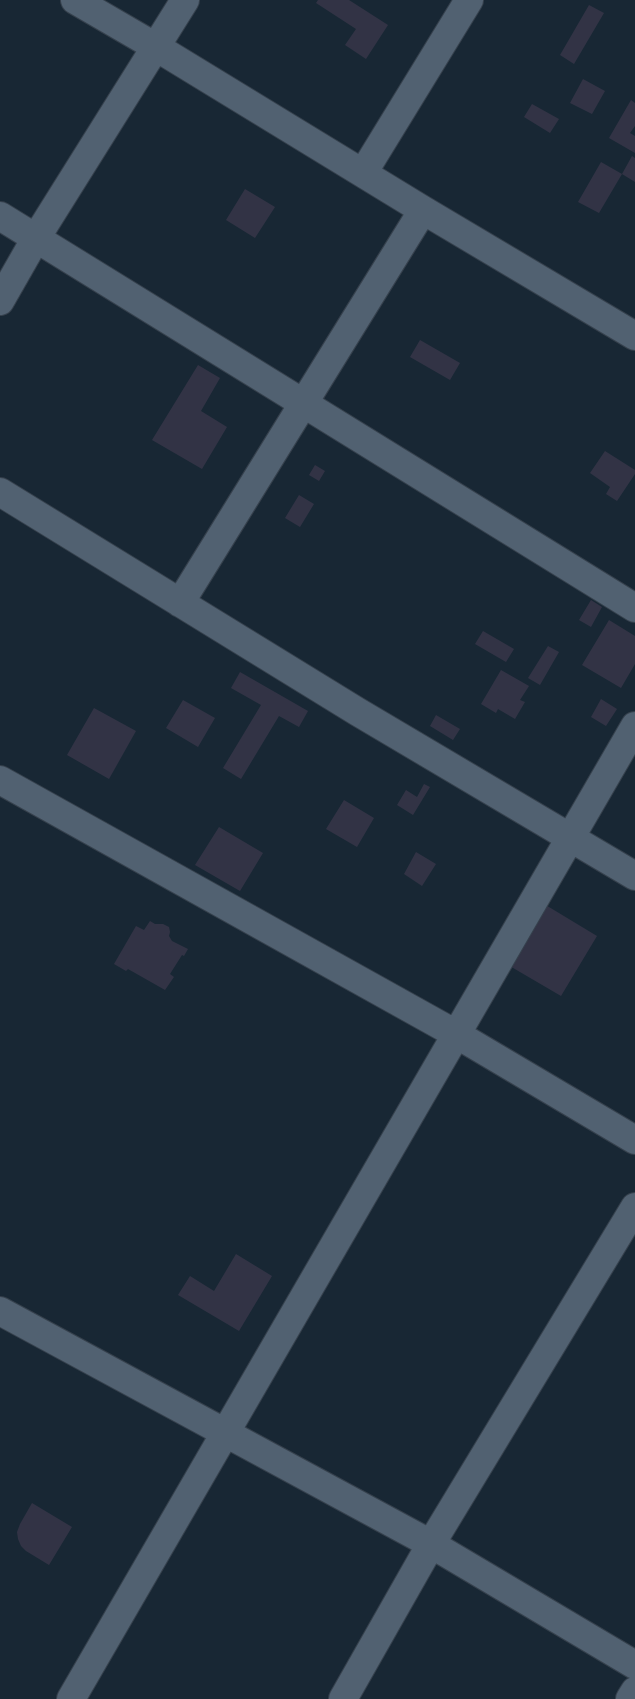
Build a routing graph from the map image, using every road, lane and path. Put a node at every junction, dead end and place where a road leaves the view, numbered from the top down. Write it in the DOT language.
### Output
graph roads {
  1 [pos="75,0"];
  2 [pos="185,0"];
  3 [pos="469,0"];
  4 [pos="156,46"];
  5 [pos="363,174"];
  6 [pos="423,210"];
  7 [pos="0,216"];
  8 [pos="36,238"];
  9 [pos="0,301"];
  10 [pos="635,336"];
  11 [pos="304,403"];
  12 [pos="0,492"];
  13 [pos="180,602"];
  14 [pos="635,608"];
  15 [pos="635,726"];
  16 [pos="0,780"];
  17 [pos="570,837"];
  18 [pos="635,876"];
  19 [pos="456,1034"];
  20 [pos="635,1140"];
  21 [pos="635,1207"];
  22 [pos="0,1311"];
  23 [pos="225,1432"];
  24 [pos="431,1544"];
  25 [pos="635,1665"];
  26 [pos="635,1691"];
  27 [pos="71,1699"];
  28 [pos="343,1699"];
  29 [pos="630,1699"];
  1 -- 4 [label="street"];
  2 -- 4 [label="street"];
  3 -- 5 [label="street"];
  4 -- 5 [label="street"];
  4 -- 8 [label="street"];
  5 -- 6 [label="street"];
  6 -- 10 [label="street"];
  6 -- 11 [label="street"];
  7 -- 8 [label="street"];
  8 -- 9 [label="street"];
  8 -- 11 [label="street"];
  11 -- 13 [label="street"];
  11 -- 14 [label="street"];
  12 -- 13 [label="street"];
  13 -- 17 [label="street"];
  15 -- 17 [label="street"];
  16 -- 19 [label="street"];
  17 -- 18 [label="street"];
  17 -- 19 [label="street"];
  19 -- 20 [label="street"];
  19 -- 23 [label="street"];
  21 -- 24 [label="street"];
  22 -- 23 [label="street"];
  23 -- 24 [label="street"];
  23 -- 27 [label="street"];
  24 -- 25 [label="street"];
  24 -- 28 [label="street"];
  26 -- 29 [label="street"];
}
